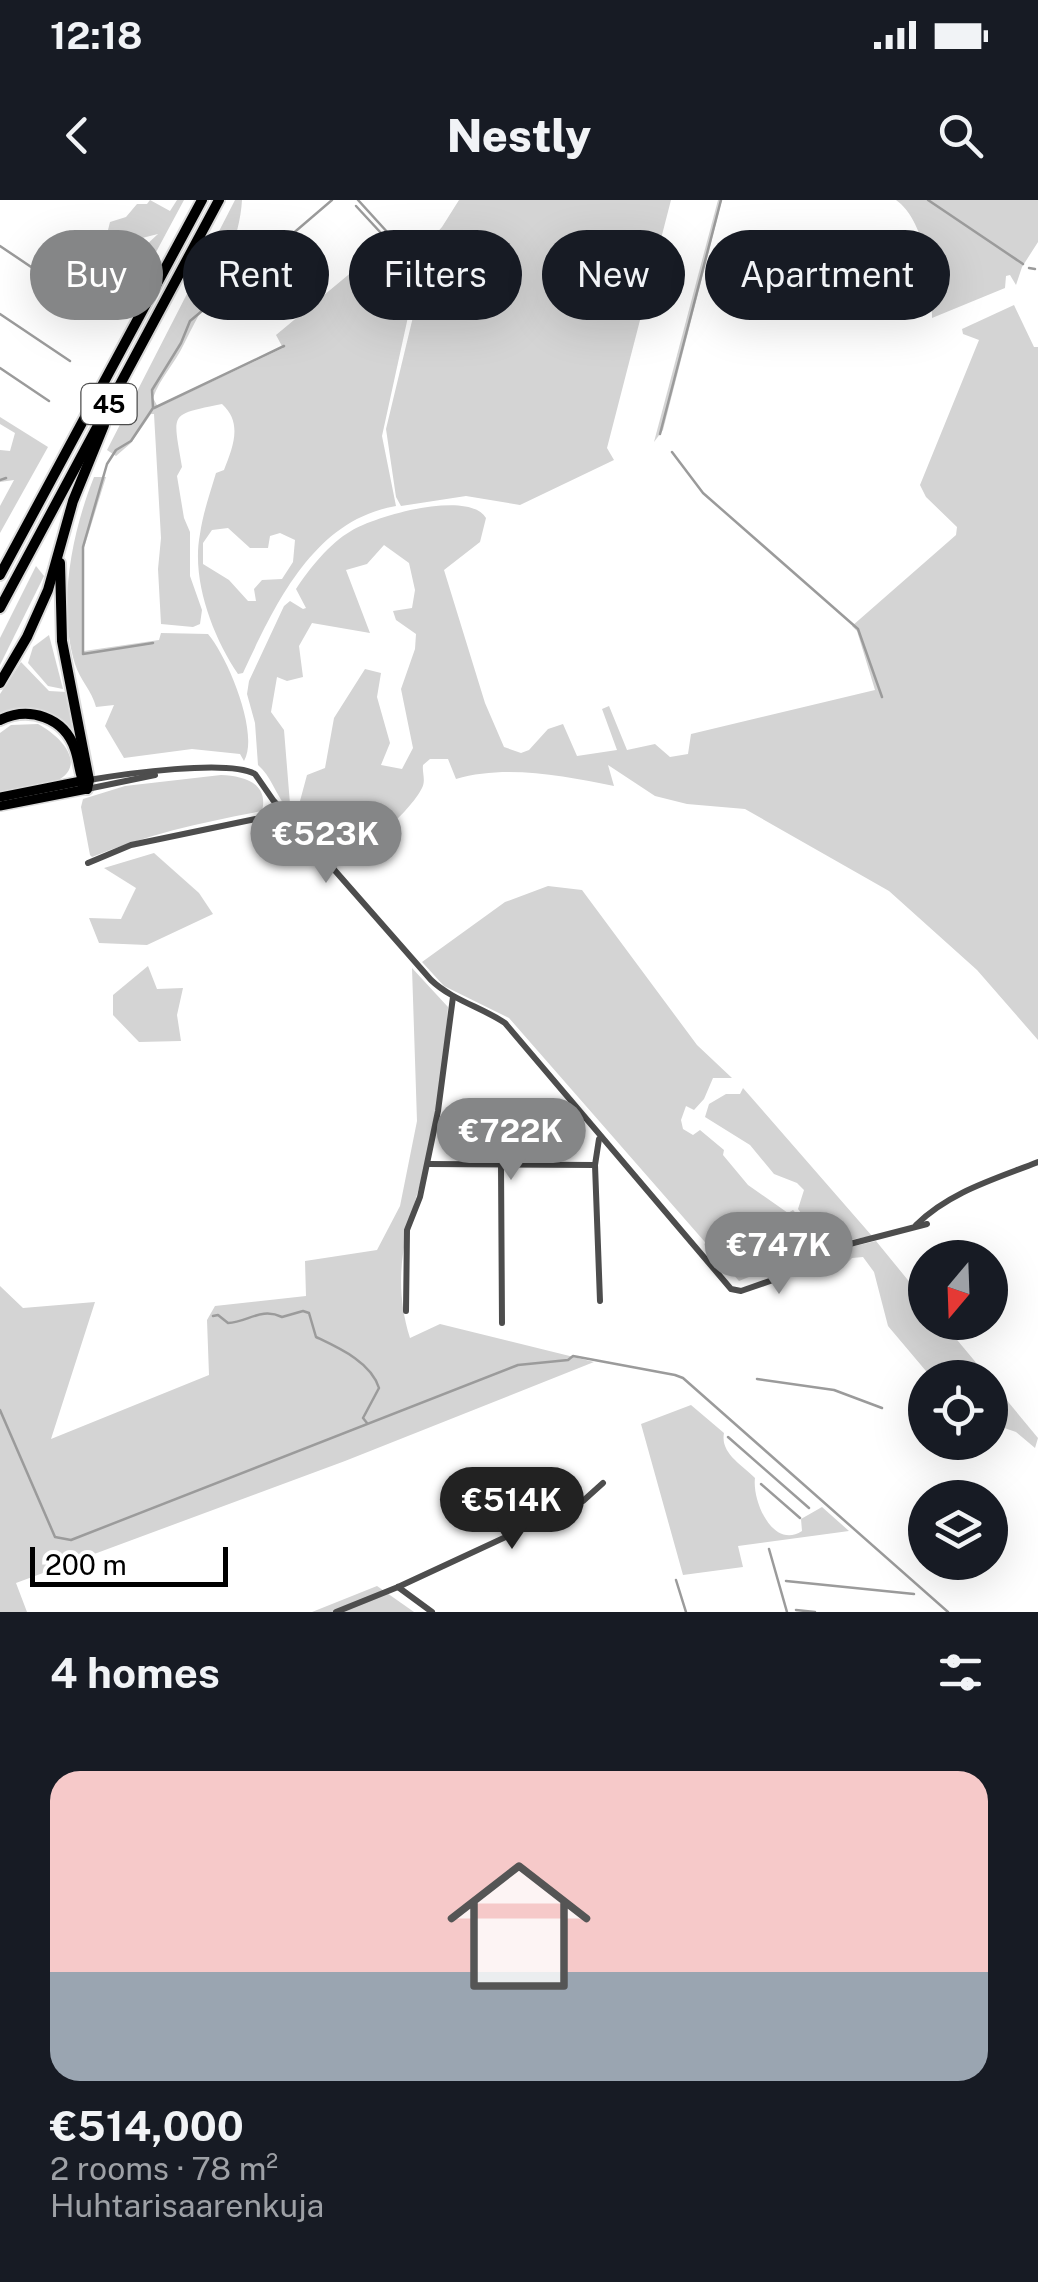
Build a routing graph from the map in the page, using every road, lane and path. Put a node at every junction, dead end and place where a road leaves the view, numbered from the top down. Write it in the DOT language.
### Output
graph roads {
  1 [pos="202,200"];
  2 [pos="220,200"];
  3 [pos="118,387"];
  4 [pos="44,490"];
  5 [pos="64,536"];
  6 [pos="0,562"];
  7 [pos="0,575"];
  8 [pos="0,608"];
  9 [pos="0,682"];
  10 [pos="0,720"];
  11 [pos="86,783"];
  12 [pos="0,797"];
  13 [pos="0,806"];
  14 [pos="285,813"];
  15 [pos="88,862"];
  16 [pos="453,997"];
  17 [pos="600,1138"];
  18 [pos="1038,1162"];
  19 [pos="428,1164"];
  20 [pos="501,1165"];
  21 [pos="595,1165"];
  22 [pos="927,1224"];
  23 [pos="913,1228"];
  24 [pos="600,1301"];
  25 [pos="406,1311"];
  26 [pos="502,1323"];
  27 [pos="604,1483"];
  28 [pos="398,1588"];
  29 [pos="336,1612"];
  30 [pos="432,1612"];
  1 -- 4 [label="highway, 45"];
  2 -- 3 [label="highway, 45"];
  3 -- 5 [label="highway"];
  3 -- 8 [label="highway, 45"];
  4 -- 6 [label="highway"];
  4 -- 7 [label="highway, 45"];
  5 -- 9 [label="highway"];
  5 -- 11 [label="highway"];
  10 -- 11 [label="highway"];
  11 -- 12 [label="main road"];
  11 -- 13 [label="main road"];
  11 -- 14 [label="street"];
  14 -- 15 [label="street"];
  14 -- 16 [label="street"];
  16 -- 17 [label="street"];
  16 -- 19 [label="street"];
  17 -- 21 [label="street"];
  17 -- 23 [label="street"];
  18 -- 23 [label="street"];
  19 -- 20 [label="street"];
  19 -- 25 [label="street"];
  20 -- 21 [label="street"];
  20 -- 26 [label="street"];
  21 -- 24 [label="street"];
  22 -- 23 [label="street"];
  27 -- 28 [label="street"];
  28 -- 29 [label="street"];
  28 -- 30 [label="street"];
}
